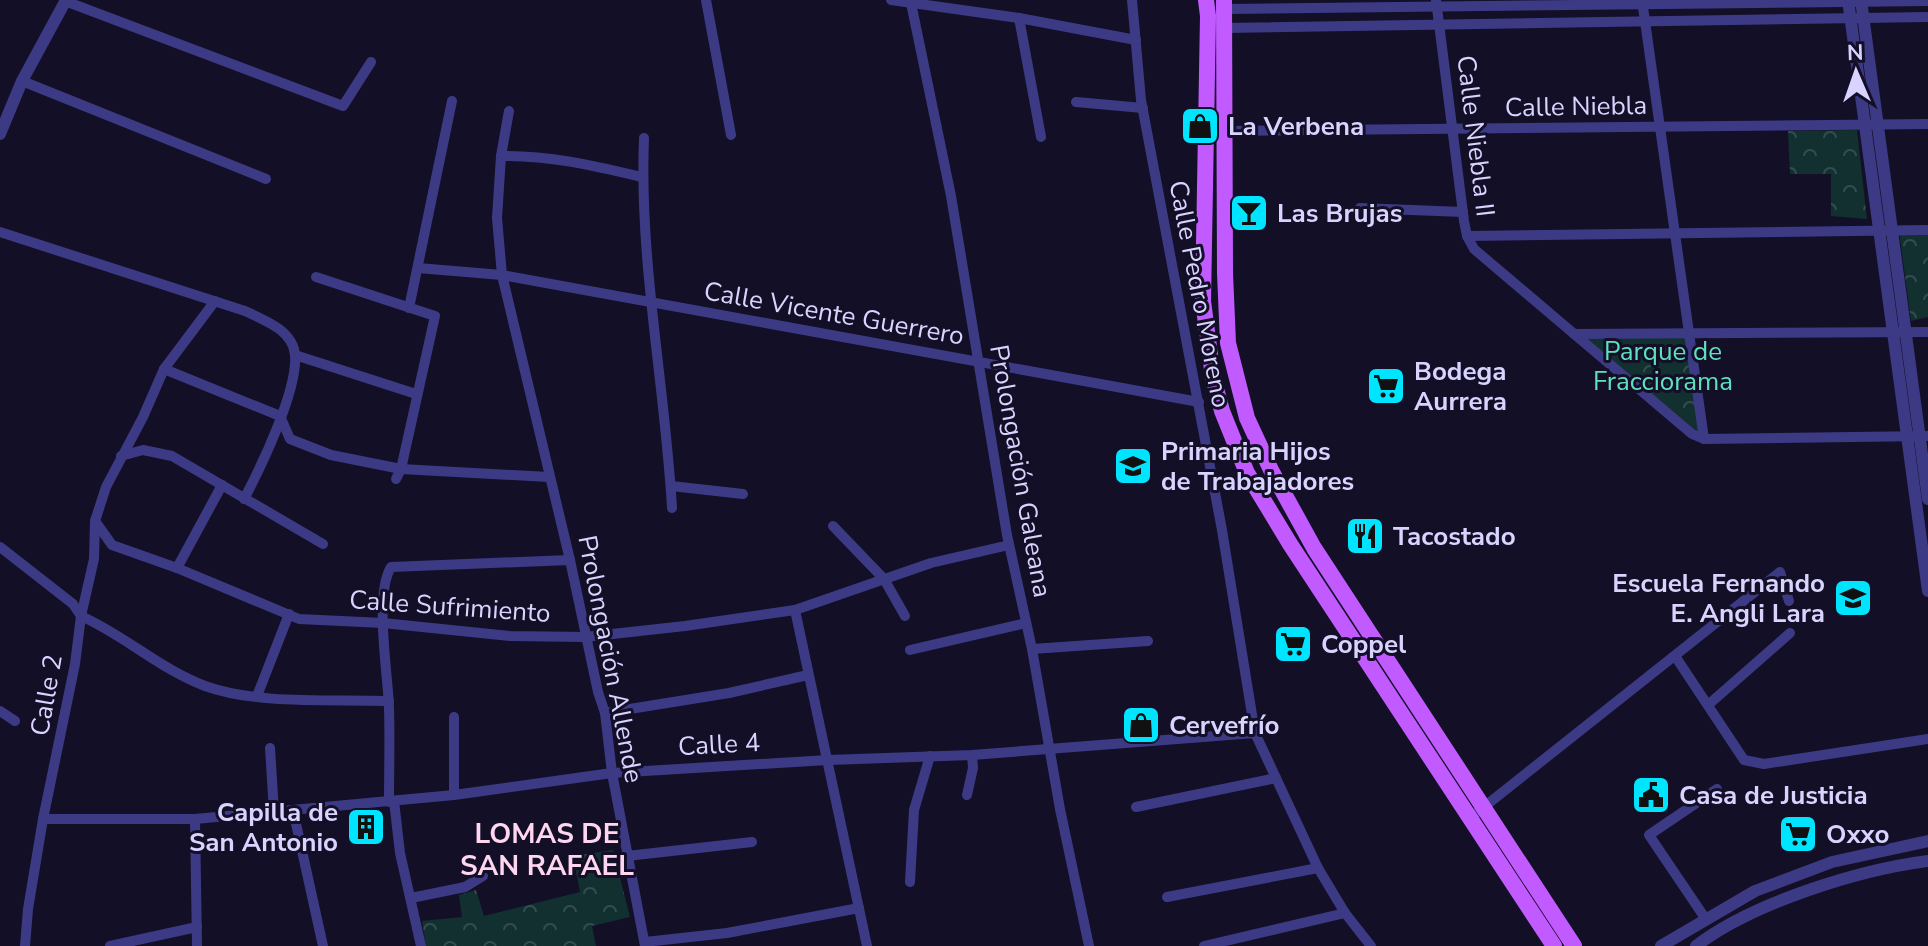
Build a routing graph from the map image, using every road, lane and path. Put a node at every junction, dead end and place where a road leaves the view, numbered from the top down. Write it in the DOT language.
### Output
graph roads {
  1 [pos="706,0"];
  2 [pos="891,0"];
  3 [pos="1132,0"];
  4 [pos="1206,0"];
  5 [pos="66,1"];
  6 [pos="1855,1"];
  7 [pos="1928,1"];
  8 [pos="1643,2"];
  9 [pos="911,3"];
  10 [pos="1224,5"];
  11 [pos="1438,12"];
  12 [pos="1928,17"];
  13 [pos="1019,18"];
  14 [pos="1857,18"];
  15 [pos="1645,22"];
  16 [pos="1225,28"];
  17 [pos="1136,40"];
  18 [pos="371,62"];
  19 [pos="22,81"];
  20 [pos="452,101"];
  21 [pos="1076,102"];
  22 [pos="1143,108"];
  23 [pos="509,111"];
  24 [pos="1928,124"];
  25 [pos="1871,125"];
  26 [pos="1660,127"];
  27 [pos="1452,129"];
  28 [pos="1225,131"];
  29 [pos="0,134"];
  30 [pos="731,135"];
  31 [pos="1041,137"];
  32 [pos="644,138"];
  33 [pos="501,156"];
  34 [pos="642,177"];
  35 [pos="266,179"];
  36 [pos="1360,208"];
  37 [pos="1463,212"];
  38 [pos="1928,230"];
  39 [pos="1885,231"];
  40 [pos="0,232"];
  41 [pos="1675,233"];
  42 [pos="1467,236"];
  43 [pos="418,268"];
  44 [pos="502,275"];
  45 [pos="316,277"];
  46 [pos="215,301"];
  47 [pos="1203,301"];
  48 [pos="650,302"];
  49 [pos="1180,303"];
  50 [pos="409,308"];
  51 [pos="1899,332"];
  52 [pos="1928,332"];
  53 [pos="1574,334"];
  54 [pos="1690,335"];
  55 [pos="295,355"];
  56 [pos="980,362"];
  57 [pos="164,369"];
  58 [pos="416,394"];
  59 [pos="1199,402"];
  60 [pos="280,416"];
  61 [pos="1918,437"];
  62 [pos="1704,439"];
  63 [pos="121,456"];
  64 [pos="398,474"];
  65 [pos="549,477"];
  66 [pos="222,485"];
  67 [pos="671,486"];
  68 [pos="743,494"];
  69 [pos="244,499"];
  70 [pos="1928,499"];
  71 [pos="672,508"];
  72 [pos="95,521"];
  73 [pos="833,526"];
  74 [pos="1924,530"];
  75 [pos="323,544"];
  76 [pos="1009,545"];
  77 [pos="0,547"];
  78 [pos="570,560"];
  79 [pos="177,568"];
  80 [pos="884,579"];
  81 [pos="1928,591"];
  82 [pos="1789,601"];
  83 [pos="795,610"];
  84 [pos="289,614"];
  85 [pos="81,616"];
  86 [pos="905,616"];
  87 [pos="383,623"];
  88 [pos="1026,623"];
  89 [pos="1790,633"];
  90 [pos="585,637"];
  91 [pos="1148,641"];
  92 [pos="1032,649"];
  93 [pos="910,650"];
  94 [pos="1675,656"];
  95 [pos="808,675"];
  96 [pos="257,696"];
  97 [pos="389,701"];
  98 [pos="1708,705"];
  99 [pos="0,711"];
  100 [pos="605,713"];
  101 [pos="454,717"];
  102 [pos="15,721"];
  103 [pos="1255,733"];
  104 [pos="1928,739"];
  105 [pos="270,748"];
  106 [pos="1049,749"];
  107 [pos="972,755"];
  108 [pos="930,756"];
  109 [pos="828,760"];
  110 [pos="612,773"];
  111 [pos="1276,778"];
  112 [pos="1717,789"];
  113 [pos="454,795"];
  114 [pos="967,795"];
  115 [pos="392,801"];
  116 [pos="1136,807"];
  117 [pos="293,810"];
  118 [pos="274,812"];
  119 [pos="1476,813"];
  120 [pos="43,819"];
  121 [pos="195,819"];
  122 [pos="1928,841"];
  123 [pos="752,842"];
  124 [pos="627,856"];
  125 [pos="1928,861"];
  126 [pos="1318,868"];
  127 [pos="483,876"];
  128 [pos="910,882"];
  129 [pos="1167,897"];
  130 [pos="411,898"];
  131 [pos="859,908"];
  132 [pos="1345,913"];
  133 [pos="1699,922"];
  134 [pos="197,927"];
  135 [pos="1700,943"];
  136 [pos="645,944"];
  137 [pos="25,946"];
  138 [pos="110,946"];
  139 [pos="197,946"];
  140 [pos="323,946"];
  141 [pos="421,946"];
  142 [pos="867,946"];
  143 [pos="1089,946"];
  144 [pos="1204,946"];
  145 [pos="1371,946"];
  146 [pos="1554,946"];
  147 [pos="1574,946"];
  148 [pos="1661,946"];
  1 -- 30 [label="street"];
  2 -- 9 [label="street"];
  3 -- 17 [label="street, Calle Pedro Moreno"];
  4 -- 47 [label="main road"];
  5 -- 18 [label="street"];
  5 -- 19 [label="street"];
  6 -- 7 [label="street"];
  6 -- 8 [label="street"];
  6 -- 14 [label="street"];
  8 -- 11 [label="street"];
  8 -- 15 [label="street"];
  9 -- 13 [label="street"];
  9 -- 56 [label="street, Prolongación Galeana"];
  10 -- 11 [label="street"];
  10 -- 16 [label="main road"];
  11 -- 15 [label="street"];
  11 -- 16 [label="street"];
  11 -- 27 [label="street, Calle Niebla II"];
  12 -- 14 [label="street"];
  13 -- 17 [label="street"];
  13 -- 31 [label="street"];
  14 -- 15 [label="street"];
  14 -- 25 [label="street"];
  15 -- 26 [label="street"];
  16 -- 28 [label="main road"];
  17 -- 22 [label="street, Calle Pedro Moreno"];
  19 -- 29 [label="street"];
  19 -- 35 [label="street"];
  20 -- 43 [label="street"];
  21 -- 22 [label="street"];
  22 -- 49 [label="street, Calle Pedro Moreno"];
  23 -- 33 [label="street, Prolongación Allende"];
  24 -- 25 [label="street, Calle Niebla"];
  25 -- 26 [label="street, Calle Niebla"];
  25 -- 39 [label="street"];
  26 -- 27 [label="street, Calle Niebla"];
  26 -- 41 [label="street"];
  27 -- 28 [label="street, Calle Niebla"];
  27 -- 37 [label="street, Calle Niebla II"];
  28 -- 119 [label="main road"];
  32 -- 34 [label="street"];
  33 -- 34 [label="street"];
  33 -- 44 [label="street, Prolongación Allende"];
  34 -- 48 [label="street"];
  36 -- 37 [label="street"];
  37 -- 42 [label="street, Calle Niebla II"];
  38 -- 39 [label="street"];
  39 -- 41 [label="street"];
  39 -- 51 [label="street"];
  40 -- 46 [label="street"];
  41 -- 42 [label="street"];
  41 -- 54 [label="street"];
  42 -- 53 [label="street, Calle Niebla II"];
  43 -- 44 [label="street, Calle Vicente Guerrero"];
  43 -- 50 [label="street"];
  44 -- 48 [label="street, Calle Vicente Guerrero"];
  44 -- 65 [label="street, Prolongación Allende"];
  45 -- 50 [label="street"];
  46 -- 55 [label="street"];
  46 -- 57 [label="street, Calle 2"];
  47 -- 49 [label="street"];
  47 -- 119 [label="main road"];
  48 -- 56 [label="street, Calle Vicente Guerrero"];
  48 -- 67 [label="street"];
  49 -- 59 [label="street, Calle Pedro Moreno"];
  50 -- 58 [label="street"];
  51 -- 52 [label="street"];
  51 -- 54 [label="street"];
  51 -- 61 [label="street"];
  53 -- 54 [label="street"];
  53 -- 62 [label="street, Calle Niebla II"];
  54 -- 62 [label="street"];
  55 -- 58 [label="street"];
  55 -- 60 [label="street"];
  56 -- 59 [label="street, Calle Vicente Guerrero"];
  56 -- 76 [label="street, Prolongación Galeana"];
  57 -- 60 [label="street"];
  57 -- 63 [label="street, Calle 2"];
  58 -- 64 [label="street"];
  59 -- 103 [label="street, Calle Pedro Moreno"];
  60 -- 64 [label="street"];
  60 -- 69 [label="street"];
  61 -- 62 [label="street"];
  61 -- 70 [label="street"];
  61 -- 74 [label="street"];
  63 -- 66 [label="street"];
  63 -- 72 [label="street, Calle 2"];
  64 -- 65 [label="street"];
  65 -- 78 [label="street, Prolongación Allende"];
  66 -- 69 [label="street"];
  66 -- 79 [label="street"];
  67 -- 68 [label="street"];
  67 -- 71 [label="street"];
  69 -- 75 [label="street"];
  72 -- 79 [label="street, Calle Sufrimiento"];
  72 -- 85 [label="street, Calle 2"];
  73 -- 80 [label="street"];
  74 -- 81 [label="street"];
  76 -- 80 [label="street, Calle Sufrimiento"];
  76 -- 88 [label="street, Prolongación Galeana"];
  77 -- 85 [label="street"];
  78 -- 87 [label="street"];
  78 -- 90 [label="street, Prolongación Allende"];
  79 -- 84 [label="street, Calle Sufrimiento"];
  80 -- 83 [label="street, Calle Sufrimiento"];
  80 -- 86 [label="street"];
  82 -- 94 [label="street"];
  83 -- 90 [label="street, Calle Sufrimiento"];
  83 -- 95 [label="street"];
  84 -- 87 [label="street, Calle Sufrimiento"];
  84 -- 96 [label="street"];
  85 -- 96 [label="street"];
  85 -- 120 [label="street, Calle 2"];
  87 -- 90 [label="street, Calle Sufrimiento"];
  87 -- 97 [label="street"];
  88 -- 92 [label="street, Prolongación Galeana"];
  88 -- 93 [label="street"];
  89 -- 98 [label="street"];
  90 -- 100 [label="street, Prolongación Allende"];
  91 -- 92 [label="street"];
  92 -- 106 [label="street, Prolongación Galeana"];
  94 -- 98 [label="street"];
  94 -- 119 [label="street"];
  95 -- 100 [label="street"];
  95 -- 109 [label="street"];
  96 -- 97 [label="street"];
  97 -- 115 [label="street"];
  98 -- 104 [label="street"];
  99 -- 102 [label="street"];
  100 -- 110 [label="street, Prolongación Allende"];
  101 -- 113 [label="street"];
  103 -- 106 [label="street, Calle 4"];
  103 -- 111 [label="street, Calle Pedro Moreno"];
  105 -- 118 [label="street"];
  106 -- 107 [label="street, Calle 4"];
  106 -- 143 [label="street, Prolongación Galeana"];
  107 -- 108 [label="street, Calle 4"];
  107 -- 114 [label="street"];
  108 -- 109 [label="street, Calle 4"];
  108 -- 128 [label="street"];
  109 -- 110 [label="street, Calle 4"];
  109 -- 131 [label="street"];
  110 -- 113 [label="street, Calle 4"];
  110 -- 124 [label="street, Prolongación Allende"];
  111 -- 116 [label="street"];
  111 -- 126 [label="street, Calle Pedro Moreno"];
  112 -- 133 [label="street"];
  113 -- 115 [label="street, Calle 4"];
  115 -- 117 [label="street, Calle 4"];
  115 -- 130 [label="street"];
  117 -- 118 [label="street, Calle 4"];
  117 -- 140 [label="street"];
  118 -- 121 [label="street, Calle 4"];
  119 -- 146 [label="main road"];
  119 -- 147 [label="main road"];
  120 -- 121 [label="street, Calle 4"];
  120 -- 137 [label="street, Calle 2"];
  121 -- 134 [label="street"];
  122 -- 133 [label="street"];
  123 -- 124 [label="street"];
  124 -- 136 [label="street, Prolongación Allende"];
  125 -- 135 [label="street"];
  126 -- 129 [label="street"];
  126 -- 132 [label="street, Calle Pedro Moreno"];
  127 -- 130 [label="street"];
  130 -- 141 [label="street"];
  131 -- 136 [label="street"];
  131 -- 142 [label="street"];
  132 -- 144 [label="street"];
  132 -- 145 [label="street, Calle Pedro Moreno"];
  133 -- 135 [label="street"];
  133 -- 148 [label="street"];
  134 -- 138 [label="street"];
  134 -- 139 [label="street"];
}
